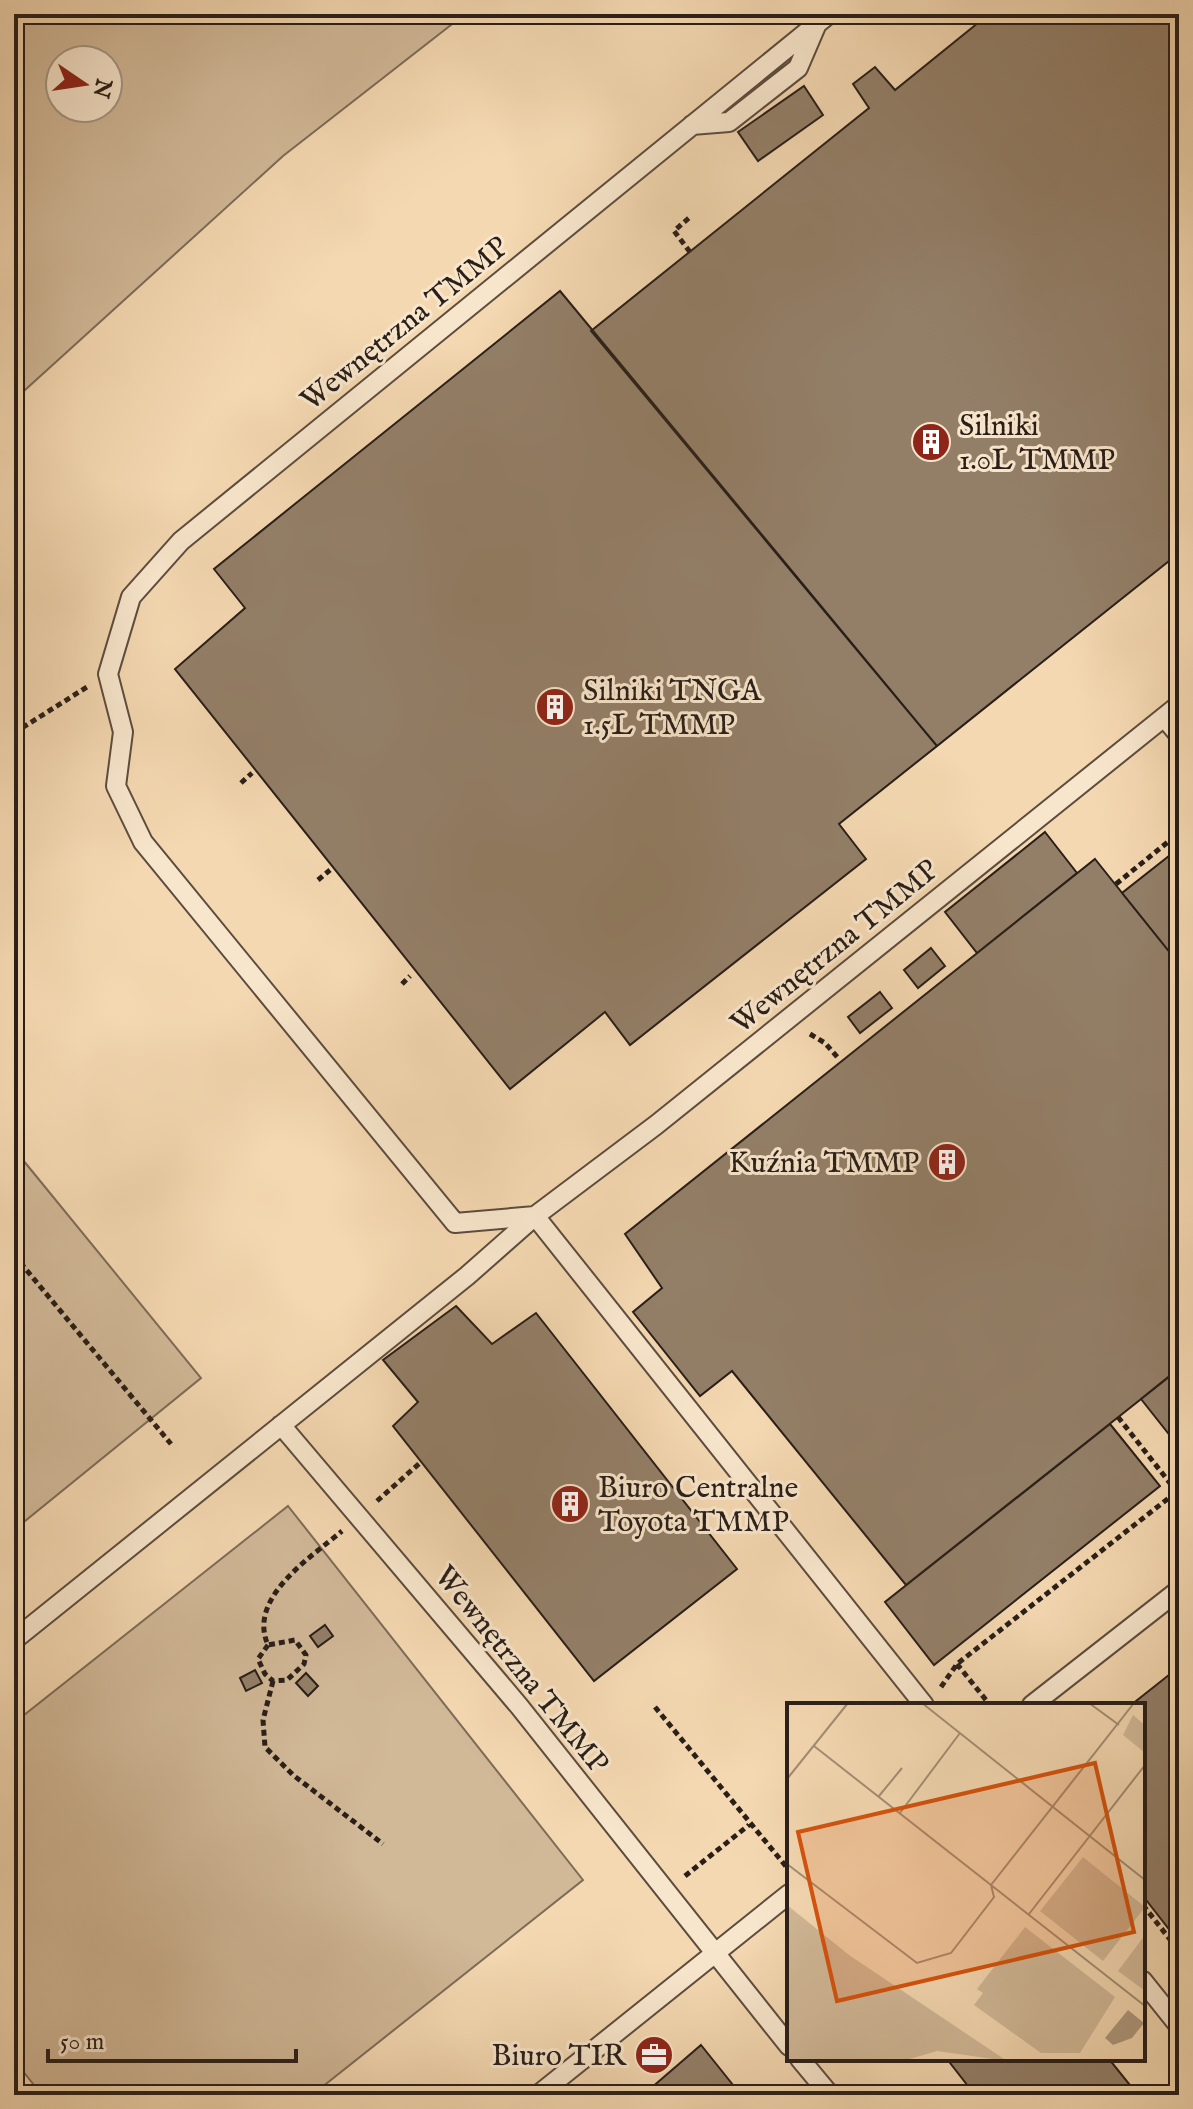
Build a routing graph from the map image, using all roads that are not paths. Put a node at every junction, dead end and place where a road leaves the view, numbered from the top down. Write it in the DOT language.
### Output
graph roads {
  1 [pos="823,19"];
  2 [pos="1179,705"];
  3 [pos="1164,717"];
  4 [pos="1179,735"];
  5 [pos="535,1216"];
  6 [pos="281,1425"];
  7 [pos="1179,1590"];
  8 [pos="14,1640"];
  9 [pos="922,1703"];
  10 [pos="1035,1703"];
  11 [pos="787,1896"];
  12 [pos="715,1953"];
  13 [pos="1145,1984"];
  14 [pos="1179,2026"];
  15 [pos="787,2043"];
  16 [pos="802,2061"];
  17 [pos="538,2095"];
  18 [pos="830,2095"];
  1 -- 5 [label="lane, Wewnętrzna TMMP"];
  2 -- 3 [label="lane, Wewnętrzna TMMP"];
  3 -- 4 [label="lane"];
  3 -- 5 [label="lane, Wewnętrzna TMMP"];
  5 -- 6 [label="lane, Wewnętrzna TMMP"];
  5 -- 9 [label="lane"];
  6 -- 8 [label="lane, Wewnętrzna TMMP"];
  6 -- 12 [label="lane, Wewnętrzna TMMP"];
  7 -- 10 [label="lane"];
  11 -- 12 [label="lane"];
  12 -- 15 [label="lane, Wewnętrzna TMMP"];
  12 -- 17 [label="lane"];
  13 -- 14 [label="lane"];
  16 -- 18 [label="lane"];
}
